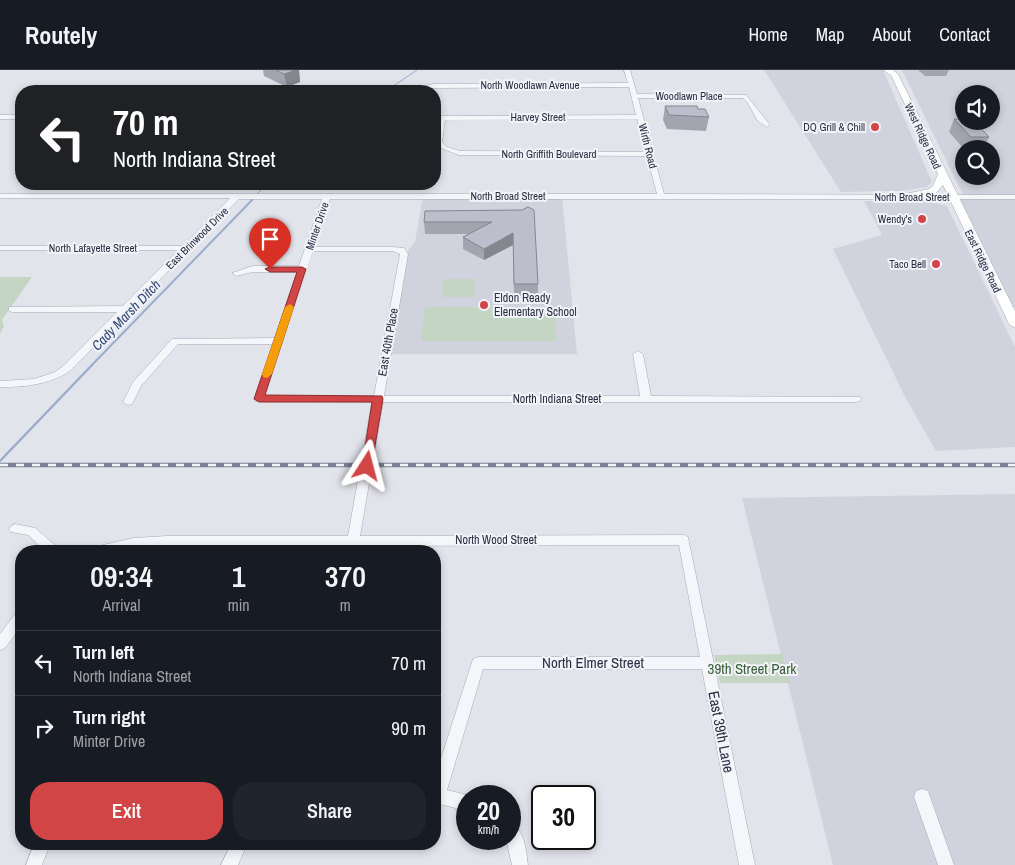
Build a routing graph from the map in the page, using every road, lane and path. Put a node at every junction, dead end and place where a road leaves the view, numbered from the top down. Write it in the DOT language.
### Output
graph roads {
  1 [pos="627,70"];
  2 [pos="894,71"];
  3 [pos="631,85"];
  4 [pos="441,86"];
  5 [pos="634,96"];
  6 [pos="0,117"];
  7 [pos="15,117"];
  8 [pos="640,117"];
  9 [pos="441,118"];
  10 [pos="766,125"];
  11 [pos="441,144"];
  12 [pos="649,154"];
  13 [pos="942,176"];
  14 [pos="0,196"];
  15 [pos="237,196"];
  16 [pos="327,196"];
  17 [pos="661,196"];
  18 [pos="904,197"];
  19 [pos="952,197"];
  20 [pos="1015,197"];
  21 [pos="0,248"];
  22 [pos="186,248"];
  23 [pos="309,249"];
  24 [pos="302,269"];
  25 [pos="236,273"];
  26 [pos="12,309"];
  27 [pos="126,309"];
  28 [pos="1013,318"];
  29 [pos="278,341"];
  30 [pos="638,354"];
  31 [pos="0,384"];
  32 [pos="259,399"];
  33 [pos="378,399"];
  34 [pos="646,399"];
  35 [pos="856,399"];
  36 [pos="128,402"];
  37 [pos="15,529"];
  38 [pos="684,540"];
  39 [pos="47,545"];
  40 [pos="121,545"];
  41 [pos="315,545"];
  42 [pos="352,545"];
  43 [pos="407,545"];
  44 [pos="15,625"];
  45 [pos="0,644"];
  46 [pos="708,663"];
  47 [pos="441,779"];
  48 [pos="441,796"];
  49 [pos="922,797"];
  50 [pos="456,801"];
  51 [pos="40,850"];
  52 [pos="236,850"];
  53 [pos="517,850"];
  54 [pos="34,865"];
  55 [pos="229,865"];
  56 [pos="520,865"];
  57 [pos="747,865"];
  58 [pos="946,865"];
  1 -- 3 [label="street, Wirth Road"];
  2 -- 13 [label="main road, West Ridge Road"];
  3 -- 4 [label="street, North Woodlawn Avenue"];
  3 -- 5 [label="street, Wirth Road"];
  5 -- 8 [label="street, Wirth Road"];
  5 -- 10 [label="street, Woodlawn Place"];
  6 -- 7 [label="street"];
  8 -- 9 [label="street, Harvey Street"];
  8 -- 12 [label="street, Wirth Road"];
  11 -- 12 [label="street, North Griffith Boulevard"];
  12 -- 17 [label="street, Wirth Road"];
  13 -- 18 [label="main road"];
  13 -- 19 [label="main road, West Ridge Road"];
  14 -- 15 [label="street, North Broad Street"];
  15 -- 16 [label="street, North Broad Street"];
  15 -- 22 [label="street, East Brinwood Drive"];
  16 -- 17 [label="street, North Broad Street"];
  16 -- 23 [label="street, Minter Drive"];
  17 -- 18 [label="street, North Broad Street"];
  18 -- 19 [label="street, North Broad Street"];
  19 -- 20 [label="street, North Broad Street"];
  19 -- 28 [label="main road, East Ridge Road"];
  21 -- 22 [label="street, North Lafayette Street"];
  22 -- 27 [label="street, East Brinwood Drive"];
  23 -- 24 [label="street, Minter Drive"];
  23 -- 33 [label="street, East 40th Place"];
  24 -- 25 [label="street"];
  24 -- 29 [label="street, Minter Drive"];
  26 -- 27 [label="street"];
  27 -- 31 [label="street, East Brinwood Drive"];
  29 -- 32 [label="street, Minter Drive"];
  29 -- 36 [label="street"];
  30 -- 34 [label="street"];
  32 -- 33 [label="street, North Indiana Street"];
  33 -- 34 [label="street, North Indiana Street"];
  33 -- 42 [label="street, East 40th Place"];
  34 -- 35 [label="street, North Indiana Street"];
  37 -- 39 [label="street"];
  38 -- 43 [label="street, North Wood Street"];
  38 -- 46 [label="street, East 39th Lane"];
  40 -- 41 [label="street, North Wood Street"];
  44 -- 45 [label="street"];
  46 -- 47 [label="street, North Elmer Street"];
  46 -- 57 [label="street, East 39th Lane"];
  48 -- 50 [label="street"];
  49 -- 58 [label="street"];
  51 -- 54 [label="street"];
  52 -- 55 [label="street"];
  53 -- 56 [label="street"];
}
